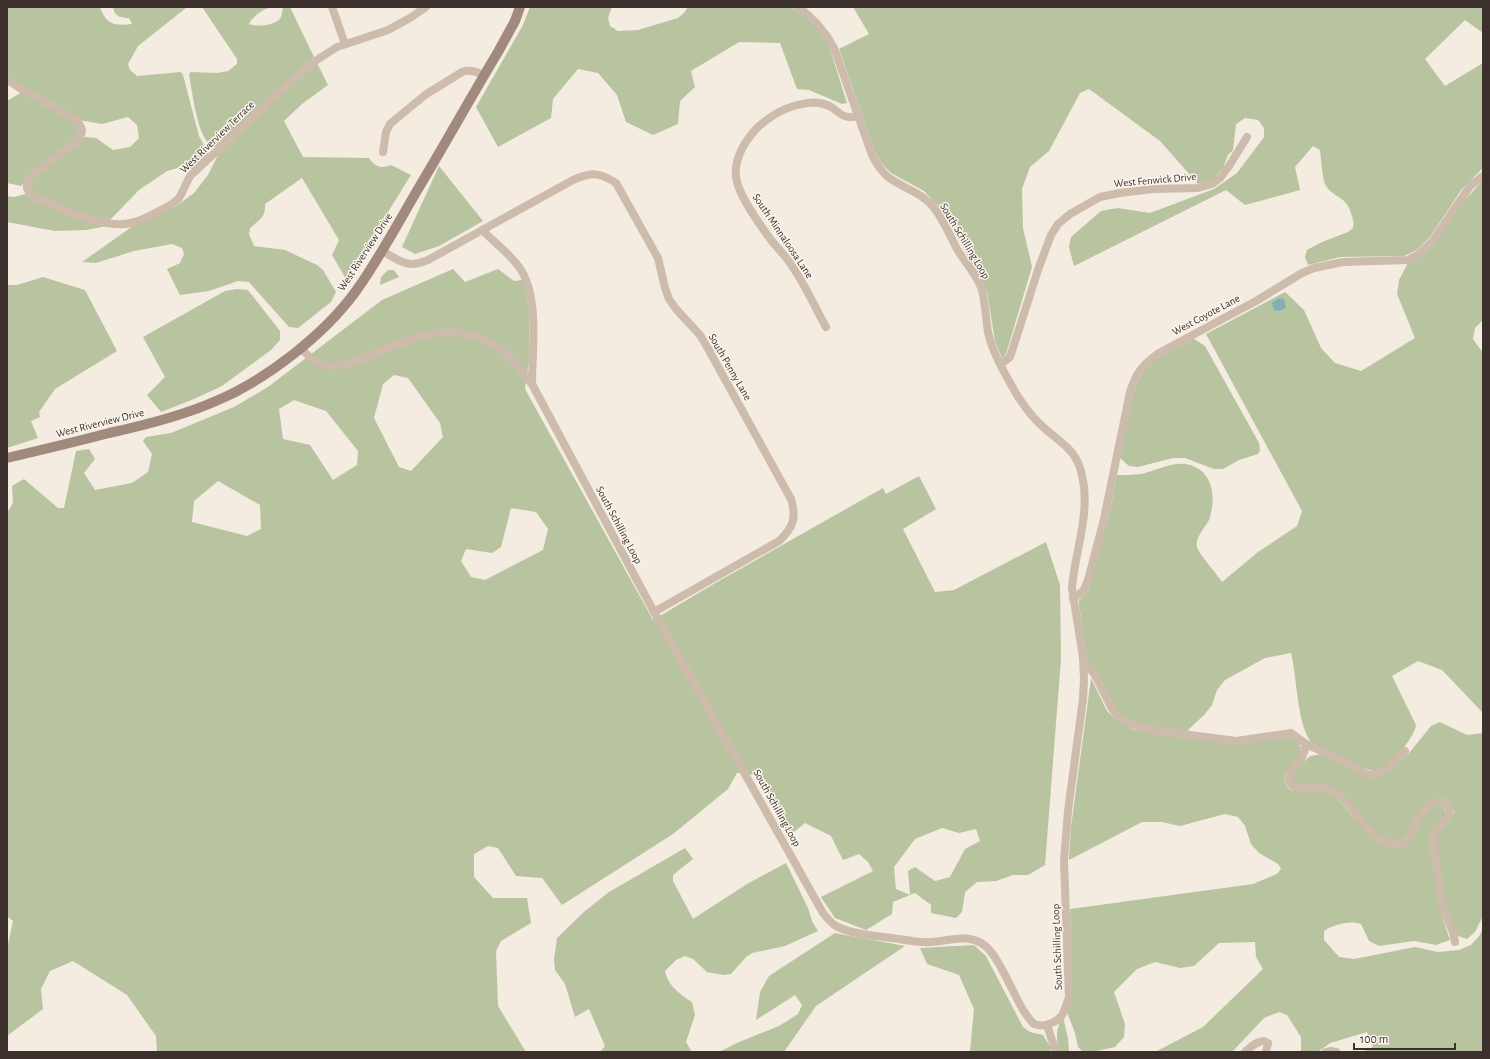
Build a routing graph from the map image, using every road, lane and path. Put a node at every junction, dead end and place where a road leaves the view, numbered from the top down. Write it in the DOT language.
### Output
graph roads {
  1 [pos="332,7"];
  2 [pos="426,7"];
  3 [pos="520,7"];
  4 [pos="798,7"];
  5 [pos="345,44"];
  6 [pos="484,75"];
  7 [pos="7,80"];
  8 [pos="858,116"];
  9 [pos="1247,137"];
  10 [pos="383,152"];
  11 [pos="1483,176"];
  12 [pos="482,230"];
  13 [pos="382,251"];
  14 [pos="826,327"];
  15 [pos="301,348"];
  16 [pos="1001,364"];
  17 [pos="532,384"];
  18 [pos="7,458"];
  19 [pos="1073,598"];
  20 [pos="654,612"];
  21 [pos="1083,657"];
  22 [pos="1306,744"];
  23 [pos="1406,751"];
  24 [pos="1455,942"];
  25 [pos="1047,1025"];
  26 [pos="1055,1052"];
  27 [pos="1245,1052"];
  28 [pos="1266,1052"];
  29 [pos="1326,1052"];
  30 [pos="1336,1052"];
  1 -- 5 [label="street"];
  2 -- 5 [label="street, West Riverview Terrace"];
  3 -- 6 [label="street, West Riverview Drive"];
  4 -- 8 [label="street, South Schilling Loop"];
  5 -- 7 [label="street, West Riverview Terrace"];
  6 -- 10 [label="street"];
  6 -- 13 [label="street, West Riverview Drive"];
  8 -- 14 [label="street, South Minnaloosa Lane"];
  8 -- 16 [label="street, South Schilling Loop"];
  9 -- 16 [label="street, West Fenwick Drive"];
  11 -- 19 [label="street, West Coyote Lane"];
  12 -- 13 [label="street, South Penny Lane"];
  12 -- 17 [label="street"];
  12 -- 20 [label="street, South Penny Lane"];
  13 -- 15 [label="street, West Riverview Drive"];
  15 -- 17 [label="street, South Schilling Loop"];
  15 -- 18 [label="street, West Riverview Drive"];
  16 -- 19 [label="street, South Schilling Loop"];
  17 -- 20 [label="street, South Schilling Loop"];
  19 -- 21 [label="street, South Schilling Loop"];
  20 -- 25 [label="street, South Schilling Loop"];
  21 -- 22 [label="street"];
  21 -- 25 [label="street, South Schilling Loop"];
  22 -- 23 [label="street"];
  22 -- 24 [label="street"];
  25 -- 26 [label="street"];
  27 -- 28 [label="street"];
  29 -- 30 [label="street"];
}
